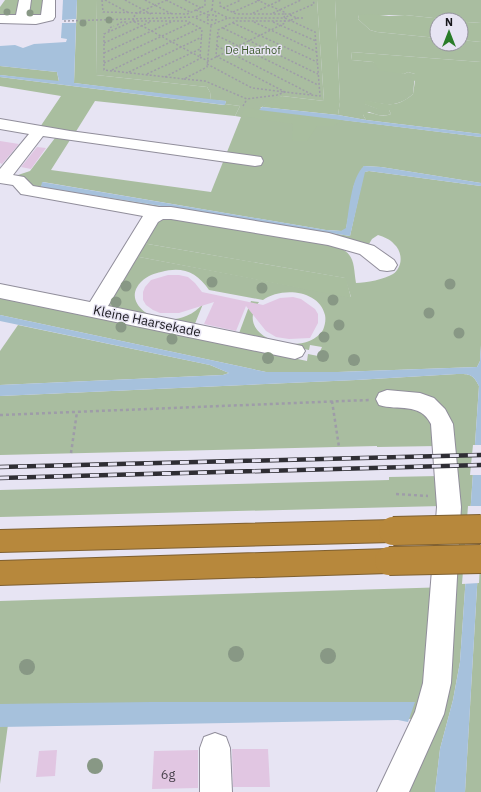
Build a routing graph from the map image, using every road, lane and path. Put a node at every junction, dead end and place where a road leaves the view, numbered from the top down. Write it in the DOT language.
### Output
graph roads {
  1 [pos="24,0"];
  2 [pos="49,0"];
  3 [pos="104,0"];
  4 [pos="125,0"];
  5 [pos="145,0"];
  6 [pos="166,0"];
  7 [pos="185,0"];
  8 [pos="205,0"];
  9 [pos="213,0"];
  10 [pos="220,0"];
  11 [pos="241,0"];
  12 [pos="259,0"];
  13 [pos="282,0"];
  14 [pos="301,0"];
  15 [pos="313,0"];
  16 [pos="155,5"];
  17 [pos="269,5"];
  18 [pos="201,8"];
  19 [pos="223,8"];
  20 [pos="144,10"];
  21 [pos="196,10"];
  22 [pos="212,10"];
  23 [pos="228,10"];
  24 [pos="279,10"];
  25 [pos="191,12"];
  26 [pos="233,12"];
  27 [pos="132,14"];
  28 [pos="135,14"];
  29 [pos="152,14"];
  30 [pos="173,14"];
  31 [pos="204,14"];
  32 [pos="220,14"];
  33 [pos="250,14"];
  34 [pos="270,14"];
  35 [pos="284,14"];
  36 [pos="291,14"];
  37 [pos="208,15"];
  38 [pos="216,15"];
  39 [pos="195,17"];
  40 [pos="134,18"];
  41 [pos="228,18"];
  42 [pos="285,18"];
  43 [pos="297,18"];
  44 [pos="304,18"];
  45 [pos="0,19"];
  46 [pos="22,19"];
  47 [pos="207,20"];
  48 [pos="216,20"];
  49 [pos="60,21"];
  50 [pos="133,21"];
  51 [pos="152,21"];
  52 [pos="173,21"];
  53 [pos="203,21"];
  54 [pos="220,21"];
  55 [pos="251,21"];
  56 [pos="272,21"];
  57 [pos="285,21"];
  58 [pos="292,21"];
  59 [pos="130,22"];
  60 [pos="233,22"];
  61 [pos="190,23"];
  62 [pos="117,25"];
  63 [pos="195,25"];
  64 [pos="211,25"];
  65 [pos="227,25"];
  66 [pos="280,25"];
  67 [pos="114,26"];
  68 [pos="142,26"];
  69 [pos="222,27"];
  70 [pos="200,28"];
  71 [pos="270,30"];
  72 [pos="109,31"];
  73 [pos="152,31"];
  74 [pos="260,35"];
  75 [pos="161,36"];
  76 [pos="218,36"];
  77 [pos="202,37"];
  78 [pos="249,40"];
  79 [pos="316,41"];
  80 [pos="171,42"];
  81 [pos="104,43"];
  82 [pos="217,46"];
  83 [pos="238,46"];
  84 [pos="181,47"];
  85 [pos="201,48"];
  86 [pos="227,51"];
  87 [pos="317,52"];
  88 [pos="104,53"];
  89 [pos="191,53"];
  90 [pos="216,56"];
  91 [pos="200,58"];
  92 [pos="208,62"];
  93 [pos="317,62"];
  94 [pos="104,63"];
  95 [pos="111,70"];
  96 [pos="129,72"];
  97 [pos="318,74"];
  98 [pos="147,75"];
  99 [pos="165,77"];
  100 [pos="184,79"];
  101 [pos="319,85"];
  102 [pos="285,92"];
  103 [pos="314,96"];
  104 [pos="247,99"];
  105 [pos="243,106"];
  106 [pos="0,124"];
  107 [pos="39,131"];
  108 [pos="255,161"];
  109 [pos="1,178"];
  110 [pos="159,213"];
  111 [pos="387,265"];
  112 [pos="0,291"];
  113 [pos="95,310"];
  114 [pos="295,351"];
  115 [pos="387,400"];
  116 [pos="332,401"];
  117 [pos="76,413"];
  118 [pos="0,416"];
  119 [pos="339,447"];
  120 [pos="71,453"];
  121 [pos="396,494"];
  122 [pos="431,497"];
  123 [pos="481,529"];
  124 [pos="0,541"];
  125 [pos="481,559"];
  126 [pos="0,573"];
  127 [pos="215,748"];
  128 [pos="216,792"];
  129 [pos="393,792"];
  1 -- 46 [label="street"];
  2 -- 46 [label="street"];
  3 -- 27 [label="path"];
  3 -- 27 [label="path"];
  4 -- 20 [label="path"];
  5 -- 16 [label="path"];
  6 -- 16 [label="path"];
  6 -- 25 [label="path"];
  7 -- 18 [label="path"];
  8 -- 18 [label="path"];
  9 -- 22 [label="path"];
  10 -- 19 [label="path"];
  11 -- 19 [label="path"];
  12 -- 17 [label="path"];
  12 -- 26 [label="path"];
  13 -- 17 [label="path"];
  14 -- 24 [label="path"];
  15 -- 36 [label="path"];
  16 -- 20 [label="path"];
  16 -- 30 [label="path"];
  17 -- 24 [label="path"];
  17 -- 33 [label="path"];
  18 -- 21 [label="path"];
  19 -- 23 [label="path"];
  20 -- 28 [label="path"];
  20 -- 29 [label="path"];
  21 -- 25 [label="path"];
  21 -- 31 [label="path"];
  22 -- 31 [label="path"];
  22 -- 32 [label="path"];
  23 -- 26 [label="path"];
  23 -- 32 [label="path"];
  24 -- 34 [label="path"];
  24 -- 35 [label="path"];
  25 -- 30 [label="path"];
  26 -- 33 [label="path"];
  27 -- 28 [label="path"];
  28 -- 29 [label="path"];
  28 -- 40 [label="path"];
  29 -- 30 [label="path"];
  31 -- 37 [label="path"];
  31 -- 39 [label="path"];
  32 -- 38 [label="path"];
  32 -- 41 [label="path"];
  33 -- 34 [label="path"];
  34 -- 35 [label="path"];
  35 -- 36 [label="path"];
  35 -- 42 [label="path"];
  36 -- 42 [label="path"];
  36 -- 43 [label="path"];
  37 -- 38 [label="path"];
  37 -- 47 [label="path"];
  38 -- 48 [label="path"];
  39 -- 40 [label="path"];
  39 -- 53 [label="path"];
  40 -- 49 [label="path"];
  40 -- 50 [label="path"];
  41 -- 42 [label="path"];
  41 -- 54 [label="path"];
  42 -- 57 [label="path"];
  42 -- 58 [label="path"];
  43 -- 44 [label="path"];
  43 -- 58 [label="path"];
  45 -- 46 [label="street"];
  47 -- 48 [label="path"];
  47 -- 53 [label="path"];
  48 -- 54 [label="path"];
  50 -- 51 [label="path"];
  50 -- 59 [label="path"];
  50 -- 68 [label="path"];
  51 -- 52 [label="path"];
  51 -- 68 [label="path"];
  52 -- 61 [label="path"];
  52 -- 73 [label="path"];
  53 -- 63 [label="path"];
  53 -- 64 [label="path"];
  54 -- 64 [label="path"];
  54 -- 65 [label="path"];
  55 -- 56 [label="path"];
  55 -- 60 [label="path"];
  55 -- 71 [label="path"];
  56 -- 57 [label="path"];
  56 -- 66 [label="path"];
  57 -- 58 [label="path"];
  57 -- 66 [label="path"];
  58 -- 79 [label="path"];
  59 -- 62 [label="path"];
  59 -- 72 [label="path"];
  60 -- 65 [label="path"];
  60 -- 74 [label="path"];
  61 -- 63 [label="path"];
  61 -- 75 [label="path"];
  63 -- 70 [label="path"];
  64 -- 92 [label="path"];
  65 -- 69 [label="path"];
  66 -- 71 [label="path"];
  66 -- 79 [label="path"];
  67 -- 72 [label="path"];
  68 -- 73 [label="path"];
  68 -- 81 [label="path"];
  69 -- 76 [label="path"];
  69 -- 78 [label="path"];
  70 -- 77 [label="path"];
  70 -- 80 [label="path"];
  71 -- 74 [label="path"];
  71 -- 87 [label="path"];
  72 -- 81 [label="path"];
  73 -- 75 [label="path"];
  73 -- 88 [label="path"];
  74 -- 78 [label="path"];
  74 -- 93 [label="path"];
  75 -- 80 [label="path"];
  75 -- 94 [label="path"];
  76 -- 82 [label="path"];
  76 -- 83 [label="path"];
  77 -- 84 [label="path"];
  77 -- 85 [label="path"];
  78 -- 83 [label="path"];
  78 -- 97 [label="path"];
  79 -- 87 [label="path"];
  80 -- 84 [label="path"];
  80 -- 95 [label="path"];
  81 -- 88 [label="path"];
  82 -- 86 [label="path"];
  82 -- 90 [label="path"];
  83 -- 86 [label="path"];
  83 -- 101 [label="path"];
  84 -- 89 [label="path"];
  84 -- 96 [label="path"];
  85 -- 89 [label="path"];
  85 -- 91 [label="path"];
  86 -- 90 [label="path"];
  86 -- 103 [label="path"];
  87 -- 93 [label="path"];
  88 -- 94 [label="path"];
  89 -- 91 [label="path"];
  89 -- 98 [label="path"];
  90 -- 92 [label="path"];
  90 -- 102 [label="path"];
  91 -- 92 [label="path"];
  91 -- 99 [label="path"];
  92 -- 100 [label="path"];
  92 -- 102 [label="path"];
  93 -- 97 [label="path"];
  94 -- 95 [label="path"];
  95 -- 96 [label="path"];
  96 -- 98 [label="path"];
  97 -- 101 [label="path"];
  98 -- 99 [label="path"];
  99 -- 100 [label="path"];
  100 -- 104 [label="path"];
  101 -- 103 [label="path"];
  102 -- 103 [label="path"];
  102 -- 104 [label="path"];
  104 -- 105 [label="path"];
  106 -- 107 [label="street"];
  107 -- 108 [label="street"];
  107 -- 109 [label="street"];
  109 -- 110 [label="street"];
  110 -- 111 [label="street"];
  110 -- 113 [label="street"];
  112 -- 113 [label="street, Kleine Haarsekade"];
  113 -- 114 [label="street, Kleine Haarsekade"];
  115 -- 116 [label="path"];
  115 -- 129 [label="street"];
  116 -- 117 [label="path"];
  116 -- 119 [label="path"];
  117 -- 118 [label="path"];
  117 -- 120 [label="path"];
  121 -- 122 [label="path"];
  123 -- 124 [label="highway, bridge"];
  125 -- 126 [label="highway, bridge"];
  127 -- 128 [label="street"];
}
